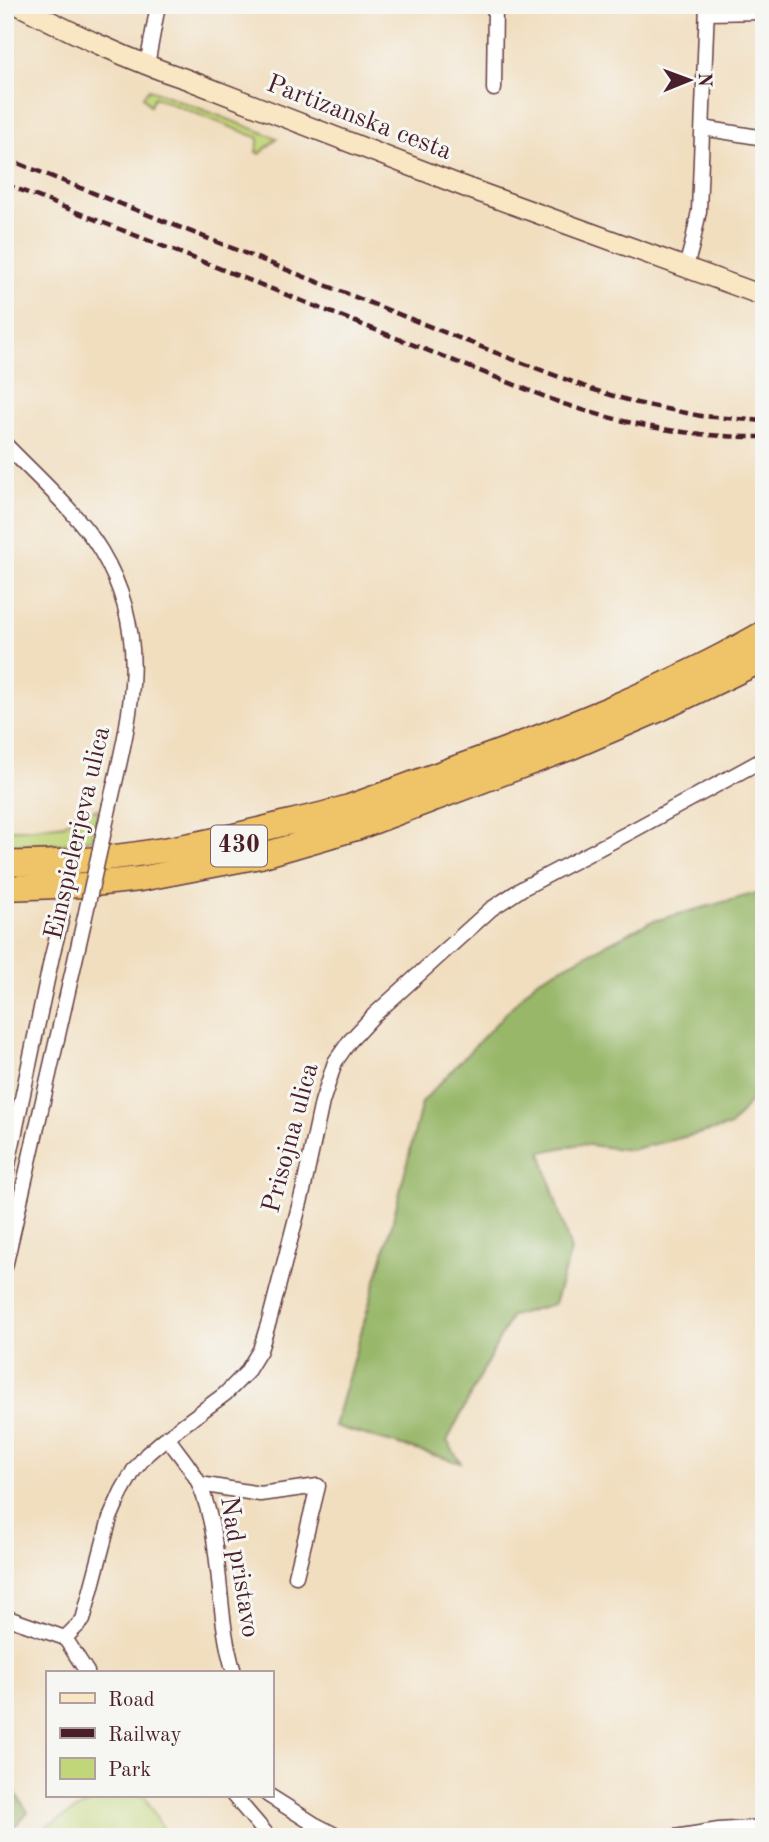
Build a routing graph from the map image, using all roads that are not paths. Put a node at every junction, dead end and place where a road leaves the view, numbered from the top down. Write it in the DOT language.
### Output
graph roads {
  1 [pos="18,5"];
  2 [pos="158,5"];
  3 [pos="495,5"];
  4 [pos="707,9"];
  5 [pos="764,12"];
  6 [pos="147,65"];
  7 [pos="494,89"];
  8 [pos="703,128"];
  9 [pos="764,138"];
  10 [pos="686,267"];
  11 [pos="764,296"];
  12 [pos="5,444"];
  13 [pos="764,633"];
  14 [pos="764,659"];
  15 [pos="764,759"];
  16 [pos="416,782"];
  17 [pos="467,786"];
  18 [pos="5,850"];
  19 [pos="5,863"];
  20 [pos="5,874"];
  21 [pos="5,888"];
  22 [pos="62,917"];
  23 [pos="12,1122"];
  24 [pos="5,1179"];
  25 [pos="5,1267"];
  26 [pos="167,1437"];
  27 [pos="200,1484"];
  28 [pos="296,1576"];
  29 [pos="5,1617"];
  30 [pos="65,1638"];
  31 [pos="86,1671"];
  32 [pos="234,1671"];
  33 [pos="235,1797"];
  34 [pos="271,1797"];
  35 [pos="764,1827"];
  36 [pos="269,1837"];
  37 [pos="338,1837"];
  38 [pos="675,1837"];
  1 -- 6 [label="street, Partizanska cesta"];
  2 -- 6 [label="street"];
  3 -- 7 [label="street"];
  4 -- 5 [label="street"];
  4 -- 8 [label="street"];
  6 -- 10 [label="street, Partizanska cesta"];
  8 -- 9 [label="street"];
  8 -- 10 [label="street"];
  10 -- 11 [label="street, Partizanska cesta"];
  12 -- 25 [label="street, Einspielerjeva ulica, bridge"];
  13 -- 16 [label="highway, 430"];
  14 -- 17 [label="highway, 430"];
  15 -- 26 [label="street, Prisojna ulica"];
  16 -- 18 [label="highway"];
  16 -- 19 [label="highway, 430"];
  17 -- 20 [label="highway, 430"];
  17 -- 21 [label="highway"];
  22 -- 23 [label="street, Einspielerjeva ulica"];
  23 -- 24 [label="street, Einspielerjeva ulica"];
  26 -- 27 [label="street, Nad pristavo"];
  26 -- 30 [label="street, Prisojna ulica"];
  27 -- 28 [label="street"];
  27 -- 32 [label="street, Nad pristavo"];
  29 -- 30 [label="street"];
  30 -- 31 [label="street"];
  33 -- 36 [label="street"];
  34 -- 37 [label="street"];
  35 -- 38 [label="street"];
}
